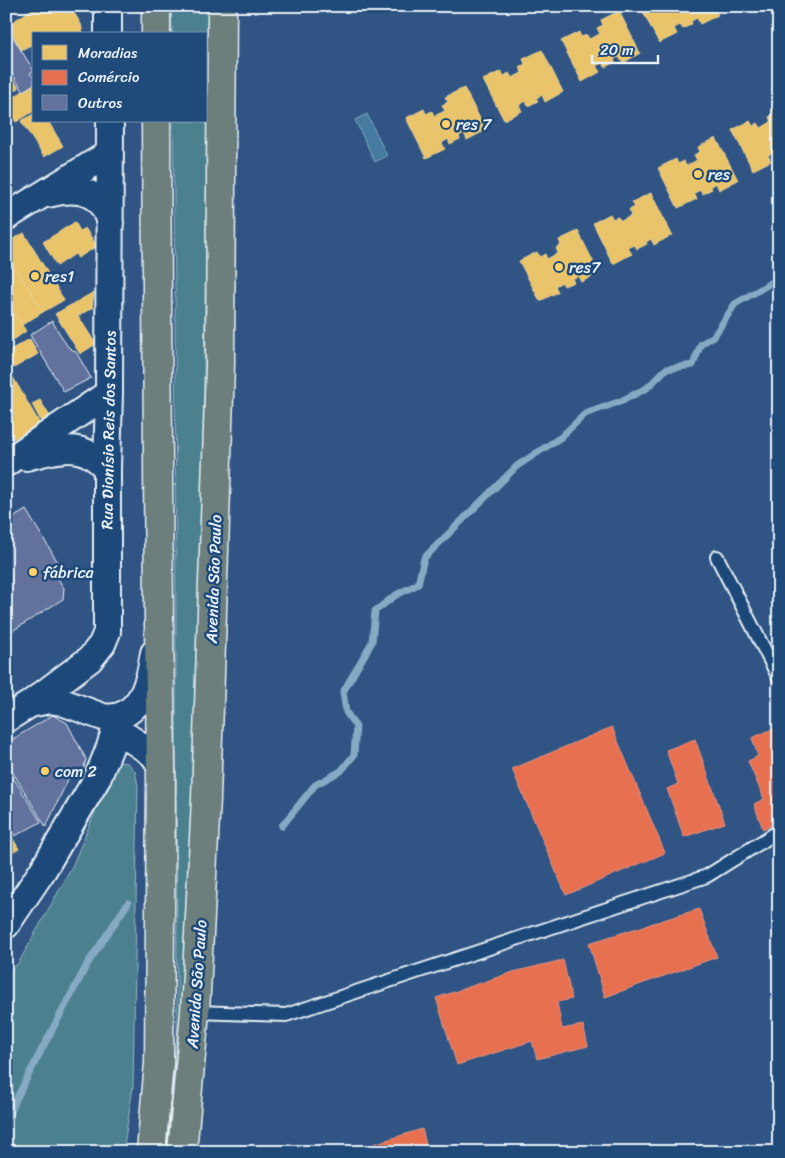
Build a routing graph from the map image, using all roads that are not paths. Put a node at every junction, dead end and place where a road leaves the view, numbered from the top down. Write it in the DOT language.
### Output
graph roads {
  1 [pos="108,6"];
  2 [pos="156,6"];
  3 [pos="222,6"];
  4 [pos="108,32"];
  5 [pos="156,32"];
  6 [pos="110,122"];
  7 [pos="156,122"];
  8 [pos="110,153"];
  9 [pos="38,198"];
  10 [pos="6,217"];
  11 [pos="110,223"];
  12 [pos="109,393"];
  13 [pos="8,462"];
  14 [pos="107,468"];
  15 [pos="717,557"];
  16 [pos="159,627"];
  17 [pos="779,678"];
  18 [pos="30,704"];
  19 [pos="6,719"];
  20 [pos="115,728"];
  21 [pos="162,768"];
  22 [pos="779,831"];
  23 [pos="6,926"];
  24 [pos="195,1012"];
  25 [pos="151,1152"];
  26 [pos="182,1152"];
  1 -- 4 [label="street"];
  2 -- 5 [label="main road"];
  3 -- 24 [label="main road, Avenida São Paulo"];
  6 -- 8 [label="street, Rua Dionísio Reis dos Santos"];
  7 -- 16 [label="main road, Avenida São Paulo"];
  8 -- 9 [label="street"];
  8 -- 11 [label="street, Rua Dionísio Reis dos Santos"];
  9 -- 10 [label="street"];
  9 -- 11 [label="street"];
  11 -- 12 [label="street, Rua Dionísio Reis dos Santos"];
  12 -- 13 [label="street"];
  12 -- 14 [label="street, Rua Dionísio Reis dos Santos"];
  13 -- 14 [label="street"];
  14 -- 18 [label="street, Rua Dionísio Reis dos Santos"];
  15 -- 17 [label="lane"];
  16 -- 20 [label="street"];
  16 -- 21 [label="main road, Avenida São Paulo"];
  18 -- 19 [label="street, Rua Dionísio Reis dos Santos"];
  18 -- 20 [label="street"];
  20 -- 21 [label="street"];
  20 -- 23 [label="street"];
  21 -- 25 [label="main road, Avenida São Paulo"];
  22 -- 24 [label="lane"];
  24 -- 26 [label="main road, Avenida São Paulo"];
}
